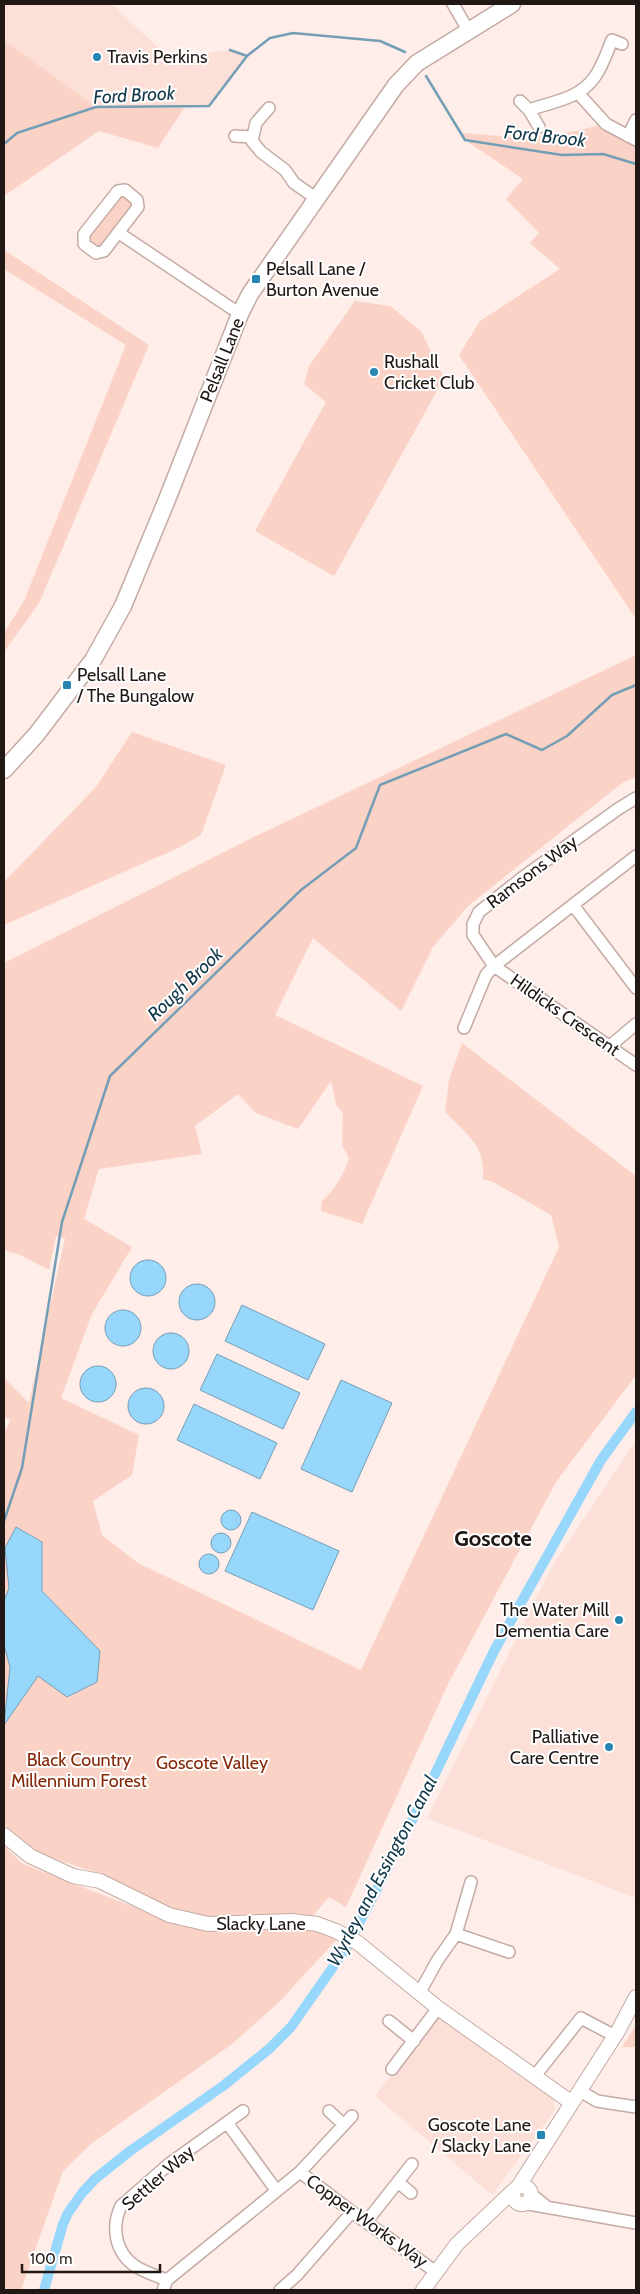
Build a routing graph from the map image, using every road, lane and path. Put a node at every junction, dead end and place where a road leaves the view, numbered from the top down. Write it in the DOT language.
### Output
graph roads {
  1 [pos="452,4"];
  2 [pos="512,4"];
  3 [pos="468,30"];
  4 [pos="622,44"];
  5 [pos="578,93"];
  6 [pos="520,101"];
  7 [pos="269,108"];
  8 [pos="529,110"];
  9 [pos="636,120"];
  10 [pos="539,127"];
  11 [pos="235,136"];
  12 [pos="252,137"];
  13 [pos="632,138"];
  14 [pos="317,199"];
  15 [pos="119,232"];
  16 [pos="240,314"];
  17 [pos="4,770"];
  18 [pos="636,798"];
  19 [pos="636,856"];
  20 [pos="573,905"];
  21 [pos="494,966"];
  22 [pos="636,988"];
  23 [pos="636,1024"];
  24 [pos="464,1028"];
  25 [pos="610,1046"];
  26 [pos="636,1065"];
  27 [pos="4,1835"];
  28 [pos="470,1882"];
  29 [pos="456,1934"];
  30 [pos="509,1952"];
  31 [pos="420,1992"];
  32 [pos="636,1996"];
  33 [pos="438,2008"];
  34 [pos="389,2021"];
  35 [pos="614,2036"];
  36 [pos="414,2041"];
  37 [pos="392,2069"];
  38 [pos="534,2077"];
  39 [pos="580,2091"];
  40 [pos="572,2104"];
  41 [pos="636,2107"];
  42 [pos="243,2111"];
  43 [pos="329,2111"];
  44 [pos="228,2124"];
  45 [pos="412,2164"];
  46 [pos="300,2172"];
  47 [pos="398,2182"];
  48 [pos="276,2190"];
  49 [pos="411,2193"];
  50 [pos="522,2194"];
  51 [pos="352,2212"];
  52 [pos="367,2221"];
  53 [pos="636,2223"];
  54 [pos="436,2272"];
  55 [pos="165,2285"];
  56 [pos="280,2290"];
  57 [pos="423,2290"];
  1 -- 3 [label="street"];
  2 -- 3 [label="main road, Pelsall Lane"];
  3 -- 14 [label="main road, Pelsall Lane"];
  4 -- 5 [label="street"];
  5 -- 8 [label="street"];
  5 -- 13 [label="street"];
  6 -- 8 [label="street"];
  7 -- 12 [label="street"];
  8 -- 10 [label="street"];
  9 -- 13 [label="street"];
  11 -- 12 [label="street"];
  12 -- 14 [label="street"];
  14 -- 16 [label="main road, Pelsall Lane"];
  15 -- 15 [label="street"];
  15 -- 16 [label="street"];
  16 -- 17 [label="main road, Pelsall Lane"];
  18 -- 21 [label="street, Ramsons Way"];
  19 -- 20 [label="street"];
  20 -- 21 [label="street"];
  20 -- 22 [label="street"];
  21 -- 24 [label="street"];
  21 -- 25 [label="street, Hildicks Crescent"];
  23 -- 25 [label="street"];
  25 -- 26 [label="street, Hildicks Crescent"];
  27 -- 31 [label="street, Slacky Lane"];
  28 -- 29 [label="street"];
  29 -- 30 [label="street"];
  29 -- 31 [label="street"];
  31 -- 33 [label="street, Slacky Lane"];
  32 -- 35 [label="street"];
  33 -- 36 [label="street"];
  33 -- 38 [label="street, Slacky Lane"];
  34 -- 36 [label="street"];
  35 -- 38 [label="street"];
  35 -- 39 [label="street"];
  36 -- 37 [label="street"];
  38 -- 40 [label="street, Slacky Lane"];
  39 -- 40 [label="street"];
  39 -- 41 [label="street"];
  40 -- 50 [label="street"];
  42 -- 44 [label="street, Settler Way"];
  43 -- 46 [label="street"];
  44 -- 48 [label="street"];
  44 -- 55 [label="street, Settler Way"];
  45 -- 47 [label="street"];
  46 -- 48 [label="street, Copper Works Way"];
  46 -- 51 [label="street, Copper Works Way"];
  47 -- 49 [label="street"];
  47 -- 52 [label="street"];
  48 -- 55 [label="street, Copper Works Way"];
  50 -- 53 [label="street"];
  50 -- 54 [label="street"];
  51 -- 52 [label="street, Copper Works Way"];
  51 -- 56 [label="street"];
  52 -- 54 [label="street, Copper Works Way"];
  54 -- 57 [label="street"];
}
